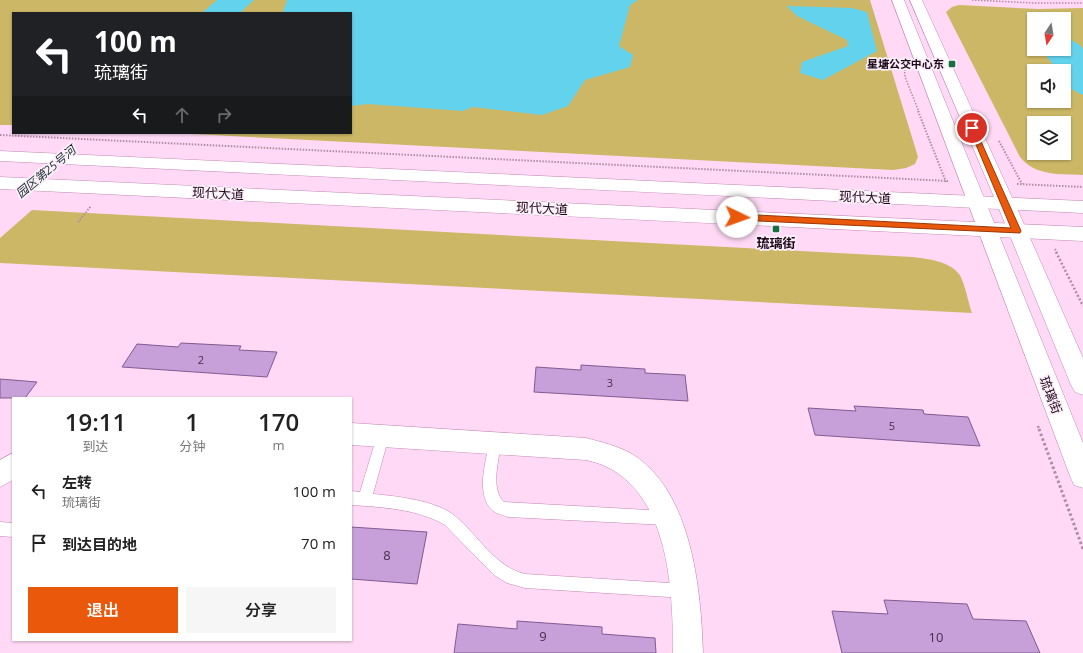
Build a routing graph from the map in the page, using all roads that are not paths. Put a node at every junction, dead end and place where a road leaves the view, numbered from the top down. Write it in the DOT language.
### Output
graph roads {
  1 [pos="898,0"];
  2 [pos="916,0"];
  3 [pos="0,156"];
  4 [pos="7,183"];
  5 [pos="977,203"];
  6 [pos="1006,204"];
  7 [pos="1083,207"];
  8 [pos="987,229"];
  9 [pos="1017,231"];
  10 [pos="1083,234"];
  11 [pos="1083,385"];
  12 [pos="352,434"];
  13 [pos="383,436"];
  14 [pos="494,443"];
  15 [pos="1083,476"];
  16 [pos="352,498"];
  17 [pos="365,499"];
  18 [pos="667,518"];
  19 [pos="0,529"];
  20 [pos="12,530"];
  21 [pos="686,591"];
  22 [pos="688,653"];
  1 -- 5 [label="main road, 琉璃街"];
  2 -- 6 [label="main road"];
  3 -- 5 [label="main road, 现代大道"];
  4 -- 8 [label="main road, 现代大道"];
  5 -- 6 [label="main road, 现代大道"];
  5 -- 8 [label="main road, 琉璃街"];
  6 -- 7 [label="main road, 现代大道"];
  6 -- 9 [label="main road"];
  8 -- 9 [label="main road, 现代大道"];
  8 -- 15 [label="main road, 琉璃街"];
  9 -- 10 [label="main road, 现代大道"];
  9 -- 11 [label="main road"];
  12 -- 13 [label="street"];
  13 -- 14 [label="street"];
  13 -- 17 [label="lane"];
  14 -- 18 [label="street"];
  14 -- 18 [label="lane"];
  16 -- 17 [label="lane"];
  17 -- 21 [label="lane"];
  18 -- 21 [label="street"];
  19 -- 20 [label="lane"];
  21 -- 22 [label="street"];
}
